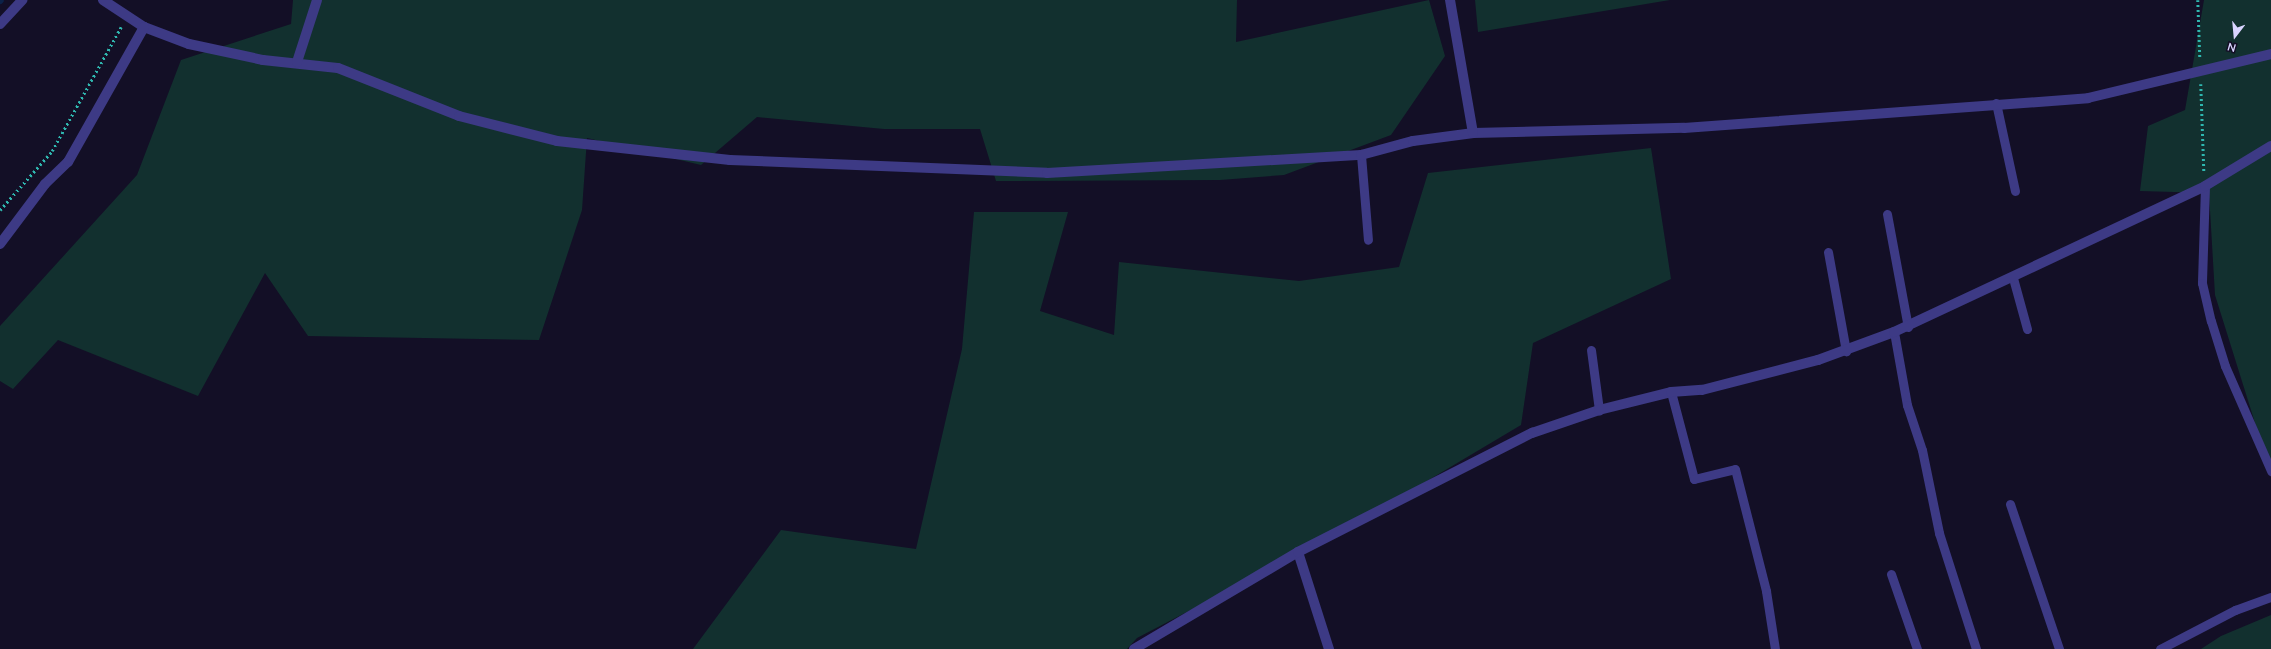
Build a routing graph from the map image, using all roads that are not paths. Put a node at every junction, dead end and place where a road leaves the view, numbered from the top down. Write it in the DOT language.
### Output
graph roads {
  1 [pos="22,0"];
  2 [pos="103,0"];
  3 [pos="317,0"];
  4 [pos="1450,0"];
  5 [pos="0,24"];
  6 [pos="144,27"];
  7 [pos="2271,54"];
  8 [pos="297,62"];
  9 [pos="1996,103"];
  10 [pos="1473,132"];
  11 [pos="2271,146"];
  12 [pos="1361,155"];
  13 [pos="2205,186"];
  14 [pos="2015,191"];
  15 [pos="1887,214"];
  16 [pos="1368,240"];
  17 [pos="0,244"];
  18 [pos="1828,252"];
  19 [pos="2013,278"];
  20 [pos="1908,326"];
  21 [pos="2027,329"];
  22 [pos="1894,332"];
  23 [pos="1591,350"];
  24 [pos="1846,351"];
  25 [pos="1671,392"];
  26 [pos="1599,410"];
  27 [pos="2271,471"];
  28 [pos="2010,504"];
  29 [pos="1298,552"];
  30 [pos="1891,574"];
  31 [pos="2271,597"];
  32 [pos="1134,649"];
  33 [pos="1330,649"];
  34 [pos="1775,649"];
  35 [pos="1916,649"];
  36 [pos="1976,649"];
  37 [pos="2059,649"];
  38 [pos="2160,649"];
  1 -- 5 [label="street"];
  2 -- 6 [label="street"];
  3 -- 8 [label="street"];
  4 -- 10 [label="street"];
  6 -- 8 [label="street"];
  6 -- 17 [label="street"];
  7 -- 9 [label="street"];
  8 -- 12 [label="street"];
  9 -- 10 [label="street"];
  9 -- 14 [label="lane"];
  10 -- 12 [label="street"];
  11 -- 13 [label="street"];
  12 -- 16 [label="lane"];
  13 -- 19 [label="street"];
  13 -- 27 [label="lane"];
  15 -- 20 [label="lane"];
  18 -- 24 [label="lane"];
  19 -- 20 [label="street"];
  19 -- 21 [label="lane"];
  20 -- 22 [label="street"];
  22 -- 24 [label="street"];
  22 -- 36 [label="lane"];
  23 -- 26 [label="lane"];
  24 -- 25 [label="street"];
  25 -- 26 [label="street"];
  25 -- 34 [label="lane"];
  26 -- 29 [label="street"];
  28 -- 37 [label="lane"];
  29 -- 32 [label="street"];
  29 -- 33 [label="street"];
  30 -- 35 [label="lane"];
  31 -- 38 [label="lane"];
}
